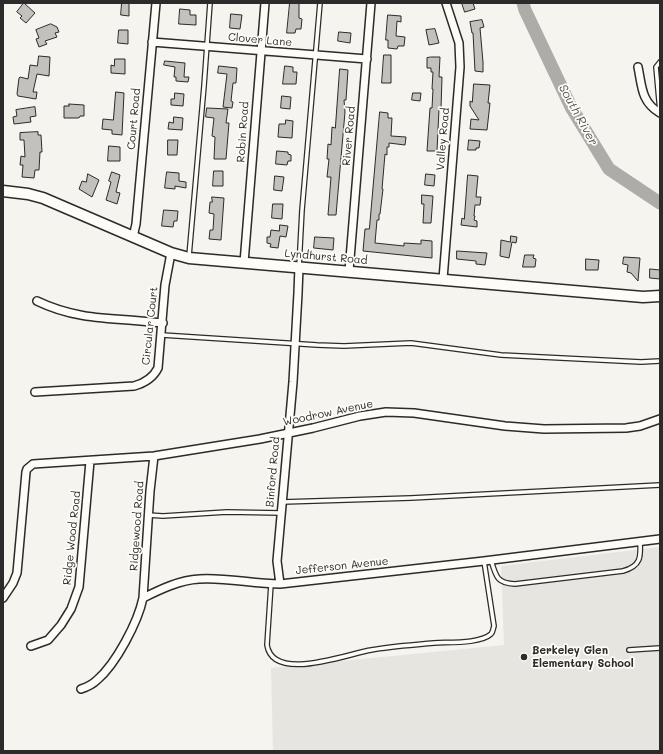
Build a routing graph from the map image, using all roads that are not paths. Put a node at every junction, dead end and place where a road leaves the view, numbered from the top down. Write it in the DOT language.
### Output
graph roads {
  1 [pos="156,3"];
  2 [pos="210,3"];
  3 [pos="265,3"];
  4 [pos="320,3"];
  5 [pos="371,3"];
  6 [pos="446,3"];
  7 [pos="152,42"];
  8 [pos="206,46"];
  9 [pos="261,50"];
  10 [pos="316,55"];
  11 [pos="366,59"];
  12 [pos="660,62"];
  13 [pos="638,67"];
  14 [pos="659,94"];
  15 [pos="660,113"];
  16 [pos="3,191"];
  17 [pos="132,237"];
  18 [pos="171,253"];
  19 [pos="189,258"];
  20 [pos="244,263"];
  21 [pos="299,267"];
  22 [pos="349,271"];
  23 [pos="443,279"];
  24 [pos="660,296"];
  25 [pos="37,301"];
  26 [pos="163,323"];
  27 [pos="162,335"];
  28 [pos="295,343"];
  29 [pos="660,361"];
  30 [pos="35,392"];
  31 [pos="660,419"];
  32 [pos="288,434"];
  33 [pos="154,456"];
  34 [pos="90,461"];
  35 [pos="660,485"];
  36 [pos="282,502"];
  37 [pos="281,513"];
  38 [pos="148,515"];
  39 [pos="660,538"];
  40 [pos="640,541"];
  41 [pos="488,561"];
  42 [pos="271,584"];
  43 [pos="280,584"];
  44 [pos="3,598"];
  45 [pos="143,598"];
  46 [pos="31,646"];
  47 [pos="660,648"];
  48 [pos="629,650"];
  49 [pos="81,689"];
  1 -- 7 [label="street, Court Road"];
  2 -- 8 [label="lane"];
  3 -- 9 [label="street, Robin Road"];
  4 -- 10 [label="lane"];
  5 -- 11 [label="street, River Road"];
  6 -- 23 [label="street, Valley Road"];
  7 -- 8 [label="street, Clover Lane"];
  7 -- 17 [label="street, Court Road"];
  8 -- 9 [label="street, Clover Lane"];
  8 -- 19 [label="lane"];
  9 -- 10 [label="street, Clover Lane"];
  9 -- 20 [label="street, Robin Road"];
  10 -- 11 [label="street, Clover Lane"];
  10 -- 21 [label="lane"];
  11 -- 22 [label="street, River Road"];
  12 -- 14 [label="lane"];
  13 -- 15 [label="street"];
  14 -- 15 [label="lane"];
  16 -- 17 [label="main road, Lyndhurst Road"];
  17 -- 18 [label="main road, Lyndhurst Road"];
  18 -- 19 [label="main road, Lyndhurst Road"];
  18 -- 26 [label="street, Circular Court"];
  19 -- 20 [label="main road, Lyndhurst Road"];
  20 -- 21 [label="main road, Lyndhurst Road"];
  21 -- 22 [label="main road, Lyndhurst Road"];
  21 -- 28 [label="street, Binford Road"];
  22 -- 23 [label="main road, Lyndhurst Road"];
  23 -- 24 [label="main road, Lyndhurst Road"];
  25 -- 26 [label="street"];
  26 -- 27 [label="street, Circular Court"];
  27 -- 28 [label="lane"];
  27 -- 30 [label="street, Circular Court"];
  28 -- 29 [label="lane"];
  28 -- 32 [label="street, Binford Road"];
  31 -- 32 [label="street, Woodrow Avenue"];
  32 -- 33 [label="street, Woodrow Avenue"];
  32 -- 36 [label="street, Binford Road"];
  33 -- 34 [label="street, Woodrow Avenue"];
  33 -- 38 [label="street, Ridgewood Road"];
  34 -- 44 [label="street, Woodrow Avenue"];
  34 -- 46 [label="street, Ridge Wood Road"];
  35 -- 36 [label="lane"];
  36 -- 37 [label="street, Binford Road"];
  37 -- 38 [label="lane"];
  37 -- 43 [label="street, Binford Road"];
  38 -- 45 [label="street, Ridgewood Road"];
  39 -- 40 [label="street, Jefferson Avenue"];
  40 -- 41 [label="street, Jefferson Avenue"];
  40 -- 41 [label="lane"];
  41 -- 42 [label="lane"];
  41 -- 43 [label="street, Jefferson Avenue"];
  42 -- 43 [label="street, Jefferson Avenue"];
  42 -- 45 [label="street, Jefferson Avenue"];
  45 -- 49 [label="street"];
  47 -- 48 [label="lane"];
}
